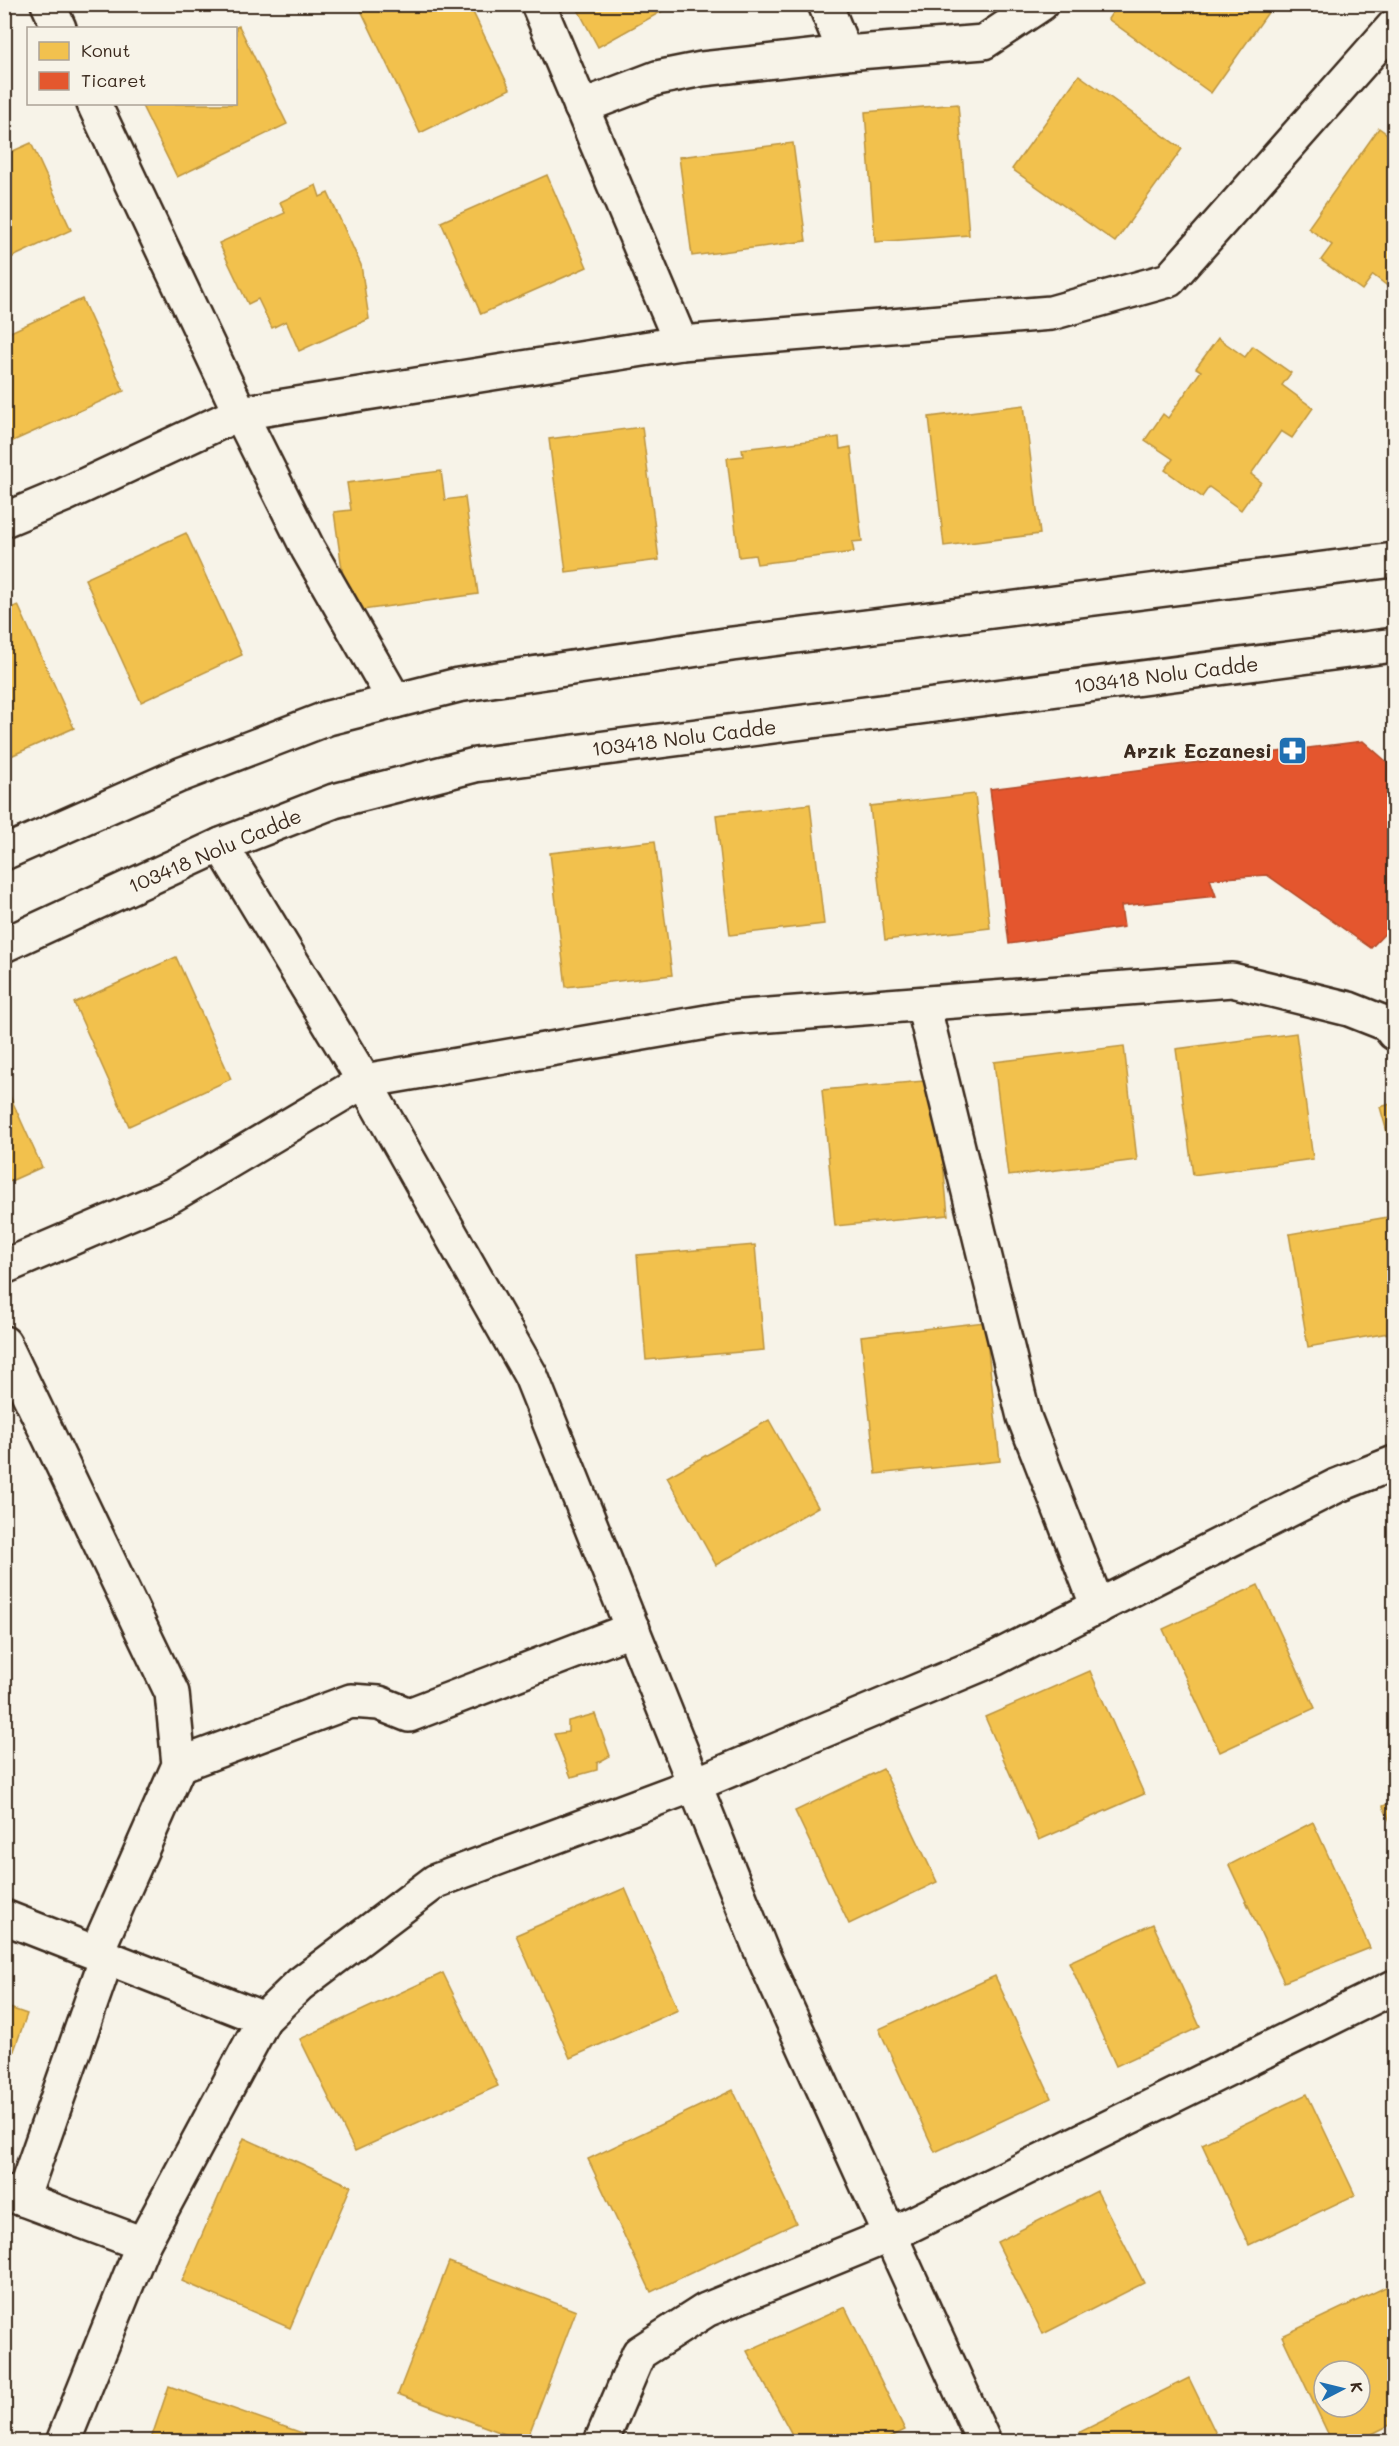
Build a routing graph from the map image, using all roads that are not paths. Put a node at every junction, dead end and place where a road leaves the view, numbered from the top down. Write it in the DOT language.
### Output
graph roads {
  1 [pos="48,4"];
  2 [pos="538,4"];
  3 [pos="825,4"];
  4 [pos="1041,4"];
  5 [pos="1395,26"];
  6 [pos="59,27"];
  7 [pos="845,53"];
  8 [pos="94,105"];
  9 [pos="581,107"];
  10 [pos="681,343"];
  11 [pos="240,413"];
  12 [pos="7,512"];
  13 [pos="1395,560"];
  14 [pos="1395,645"];
  15 [pos="395,701"];
  16 [pos="221,845"];
  17 [pos="4,853"];
  18 [pos="4,945"];
  19 [pos="923,1004"];
  20 [pos="1392,1024"];
  21 [pos="364,1081"];
  22 [pos="4,1267"];
  23 [pos="4,1343"];
  24 [pos="1395,1463"];
  25 [pos="1098,1607"];
  26 [pos="633,1629"];
  27 [pos="179,1765"];
  28 [pos="696,1784"];
  29 [pos="4,1917"];
  30 [pos="102,1955"];
  31 [pos="1395,1987"];
  32 [pos="264,2019"];
  33 [pos="13,2195"];
  34 [pos="890,2235"];
  35 [pos="143,2244"];
  36 [pos="63,2442"];
  37 [pos="601,2442"];
  38 [pos="984,2442"];
  1 -- 6 [label="street"];
  2 -- 9 [label="street"];
  3 -- 7 [label="street"];
  4 -- 7 [label="street"];
  5 -- 10 [label="street"];
  7 -- 9 [label="street"];
  8 -- 11 [label="street"];
  9 -- 10 [label="street"];
  10 -- 11 [label="street"];
  11 -- 12 [label="street"];
  11 -- 15 [label="street"];
  13 -- 15 [label="street"];
  14 -- 16 [label="street, 103418 Nolu Cadde"];
  15 -- 17 [label="street"];
  16 -- 18 [label="street, 103418 Nolu Cadde"];
  16 -- 21 [label="street"];
  19 -- 20 [label="street"];
  19 -- 21 [label="street"];
  19 -- 25 [label="street"];
  21 -- 22 [label="street"];
  21 -- 26 [label="street"];
  23 -- 27 [label="street"];
  24 -- 25 [label="street"];
  25 -- 28 [label="street"];
  26 -- 27 [label="street"];
  26 -- 28 [label="street"];
  27 -- 30 [label="street"];
  28 -- 32 [label="street"];
  28 -- 34 [label="street"];
  29 -- 30 [label="street"];
  30 -- 32 [label="street"];
  30 -- 33 [label="street"];
  31 -- 34 [label="street"];
  32 -- 35 [label="street"];
  33 -- 35 [label="street"];
  34 -- 37 [label="street"];
  34 -- 38 [label="street"];
  35 -- 36 [label="street"];
}
